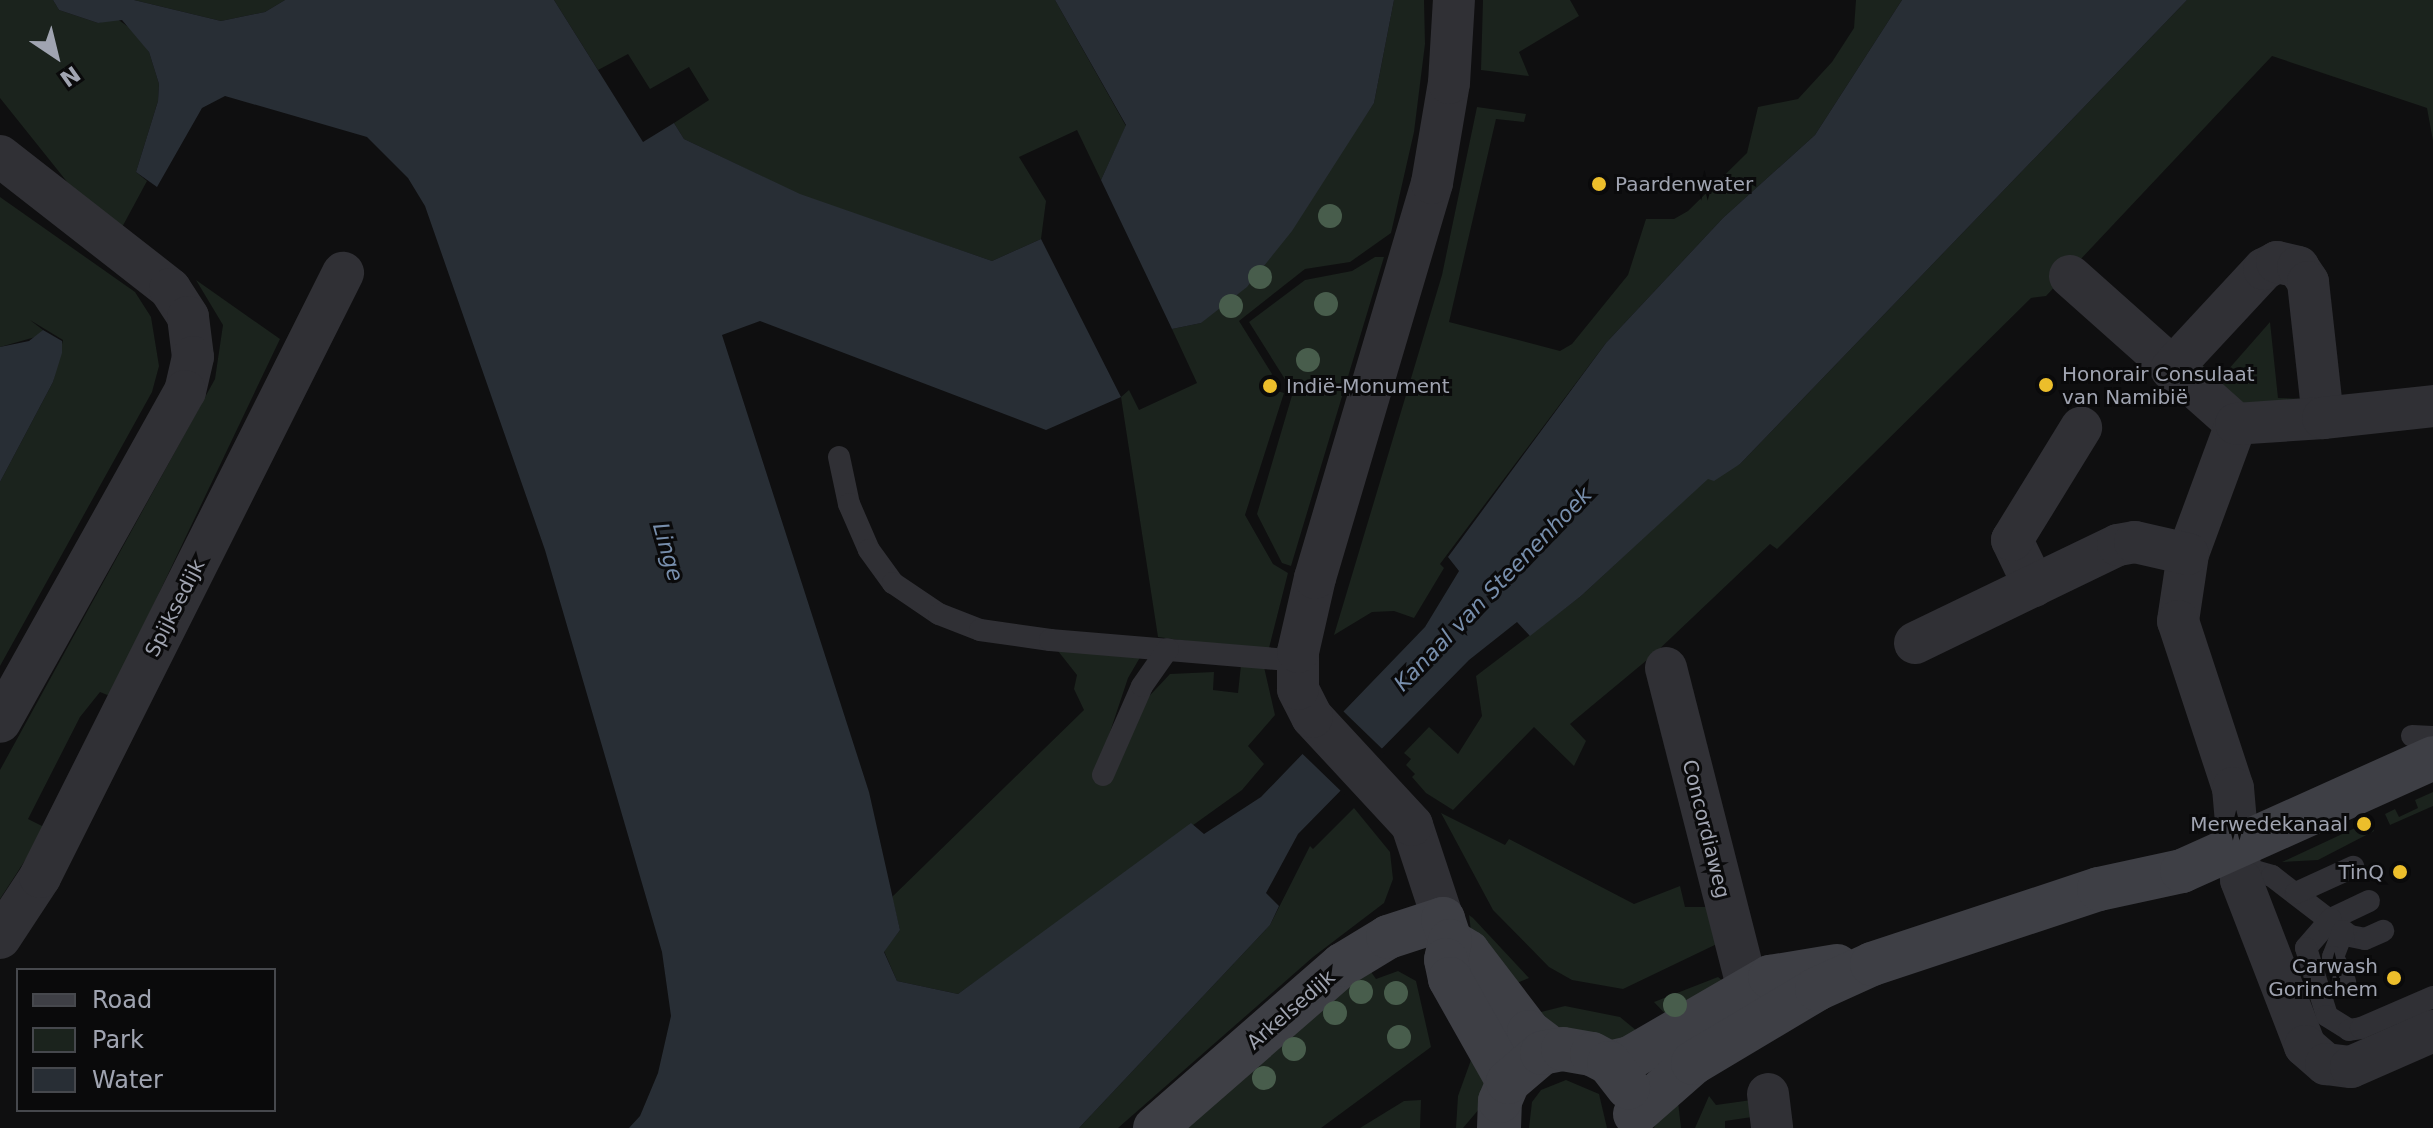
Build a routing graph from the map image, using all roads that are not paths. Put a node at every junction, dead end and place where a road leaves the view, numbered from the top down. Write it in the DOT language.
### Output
graph roads {
  1 [pos="1454,0"];
  2 [pos="0,156"];
  3 [pos="343,273"];
  4 [pos="2070,276"];
  5 [pos="2171,369"];
  6 [pos="2433,406"];
  7 [pos="2323,418"];
  8 [pos="2236,424"];
  9 [pos="2081,428"];
  10 [pos="839,457"];
  11 [pos="2188,554"];
  12 [pos="2034,586"];
  13 [pos="1915,643"];
  14 [pos="1168,649"];
  15 [pos="1298,661"];
  16 [pos="1666,668"];
  17 [pos="0,722"];
  18 [pos="2428,739"];
  19 [pos="1103,775"];
  20 [pos="2240,843"];
  21 [pos="2353,867"];
  22 [pos="2296,893"];
  23 [pos="2369,901"];
  24 [pos="2337,925"];
  25 [pos="1446,930"];
  26 [pos="2383,931"];
  27 [pos="0,938"];
  28 [pos="2345,982"];
  29 [pos="2433,997"];
  30 [pos="1752,1006"];
  31 [pos="2433,1031"];
  32 [pos="1553,1050"];
  33 [pos="1609,1063"];
  34 [pos="1496,1112"];
  35 [pos="1635,1121"];
  36 [pos="1155,1128"];
  1 -- 15 [label="street"];
  2 -- 17 [label="street"];
  3 -- 27 [label="street, Spijksedijk"];
  4 -- 5 [label="street"];
  5 -- 7 [label="street"];
  5 -- 8 [label="street"];
  6 -- 7 [label="street"];
  7 -- 8 [label="street"];
  8 -- 11 [label="street"];
  9 -- 12 [label="street"];
  10 -- 14 [label="lane"];
  11 -- 12 [label="street"];
  11 -- 20 [label="street"];
  12 -- 13 [label="street"];
  14 -- 15 [label="lane"];
  14 -- 19 [label="lane"];
  15 -- 25 [label="street"];
  16 -- 30 [label="street, Concordiaweg"];
  18 -- 20 [label="main road"];
  20 -- 22 [label="lane"];
  20 -- 30 [label="main road"];
  20 -- 31 [label="street"];
  21 -- 22 [label="lane"];
  22 -- 24 [label="lane"];
  23 -- 24 [label="lane"];
  24 -- 26 [label="lane"];
  24 -- 28 [label="lane"];
  24 -- 29 [label="lane"];
  25 -- 32 [label="main road"];
  25 -- 34 [label="main road"];
  25 -- 36 [label="main road, Arkelsedijk"];
  30 -- 33 [label="main road"];
  30 -- 35 [label="main road"];
  32 -- 33 [label="main road"];
  32 -- 34 [label="main road"];
  33 -- 35 [label="main road"];
}
